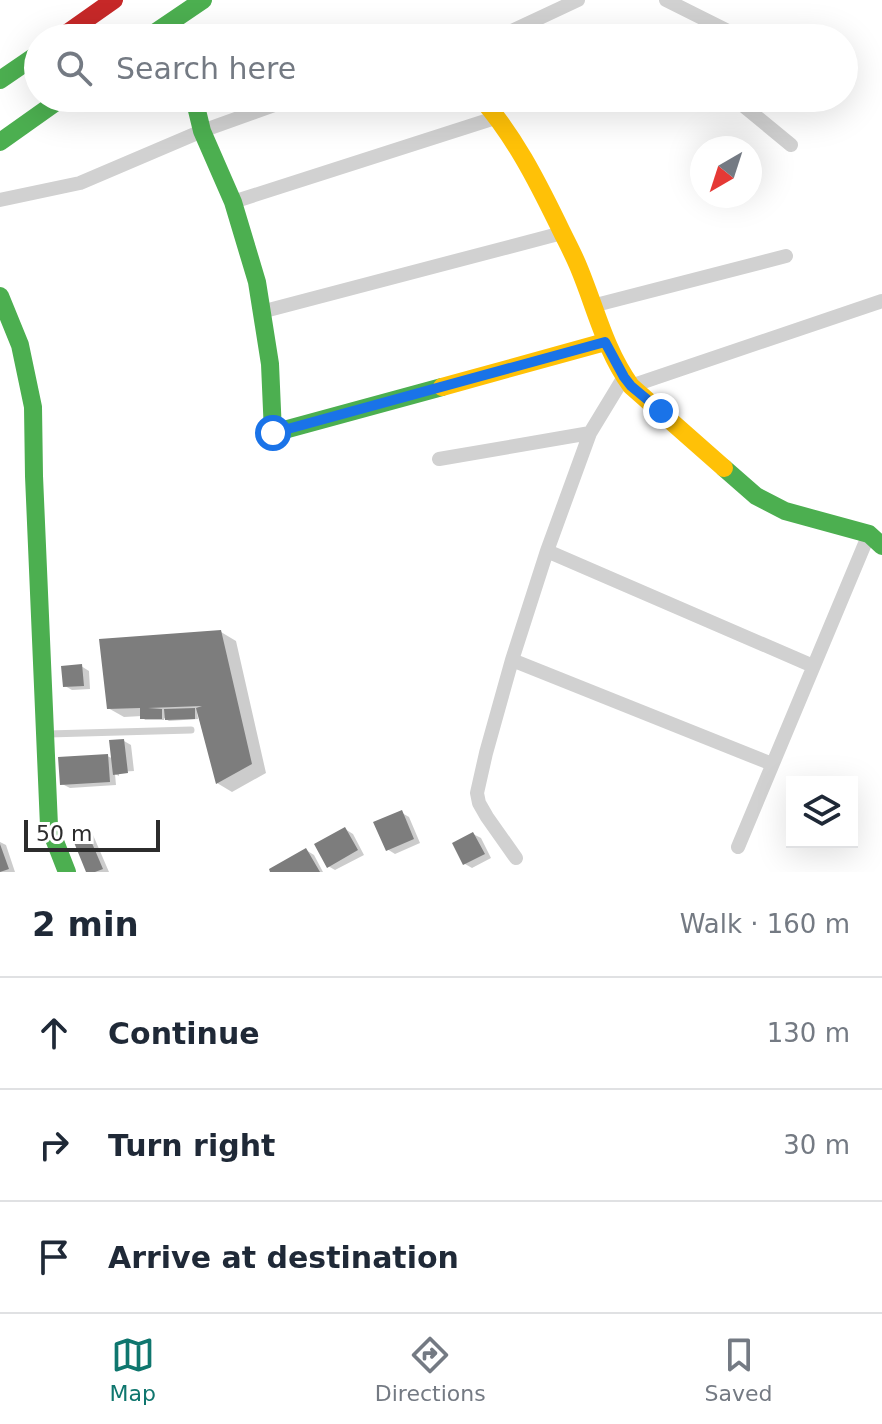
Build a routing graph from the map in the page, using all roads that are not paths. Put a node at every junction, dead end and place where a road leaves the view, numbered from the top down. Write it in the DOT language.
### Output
graph roads {
  1 [pos="114,0"];
  2 [pos="203,0"];
  3 [pos="578,0"];
  4 [pos="666,0"];
  5 [pos="80,24"];
  6 [pos="180,24"];
  7 [pos="527,24"];
  8 [pos="714,24"];
  9 [pos="24,64"];
  10 [pos="0,80"];
  11 [pos="42,112"];
  12 [pos="197,112"];
  13 [pos="255,112"];
  14 [pos="494,112"];
  15 [pos="751,112"];
  16 [pos="498,117"];
  17 [pos="202,131"];
  18 [pos="0,142"];
  19 [pos="791,145"];
  20 [pos="0,200"];
  21 [pos="233,202"];
  22 [pos="562,233"];
  23 [pos="786,256"];
  24 [pos="0,296"];
  25 [pos="882,301"];
  26 [pos="592,306"];
  27 [pos="261,312"];
  28 [pos="605,342"];
  29 [pos="627,382"];
  30 [pos="590,433"];
  31 [pos="439,459"];
  32 [pos="876,540"];
  33 [pos="547,551"];
  34 [pos="512,660"];
  35 [pos="813,666"];
  36 [pos="191,730"];
  37 [pos="46,735"];
  38 [pos="772,764"];
  39 [pos="738,847"];
  40 [pos="516,858"];
  41 [pos="67,872"];
  1 -- 5 [label="main road"];
  2 -- 6 [label="main road"];
  3 -- 7 [label="street"];
  4 -- 8 [label="street"];
  9 -- 10 [label="main road"];
  11 -- 18 [label="main road"];
  12 -- 17 [label="main road"];
  13 -- 17 [label="street"];
  14 -- 16 [label="main road"];
  15 -- 19 [label="street"];
  16 -- 21 [label="street"];
  16 -- 22 [label="main road"];
  17 -- 20 [label="street"];
  17 -- 21 [label="main road"];
  21 -- 27 [label="main road"];
  22 -- 26 [label="main road"];
  22 -- 27 [label="street"];
  23 -- 26 [label="street"];
  24 -- 37 [label="main road"];
  25 -- 29 [label="street"];
  26 -- 28 [label="main road"];
  27 -- 28 [label="main road"];
  28 -- 29 [label="main road"];
  29 -- 30 [label="street"];
  29 -- 32 [label="main road"];
  30 -- 31 [label="street"];
  30 -- 33 [label="street"];
  32 -- 35 [label="street"];
  33 -- 34 [label="street"];
  33 -- 35 [label="street"];
  34 -- 38 [label="street"];
  34 -- 40 [label="street"];
  35 -- 38 [label="street"];
  36 -- 37 [label="lane"];
  37 -- 41 [label="main road"];
  38 -- 39 [label="street"];
}
